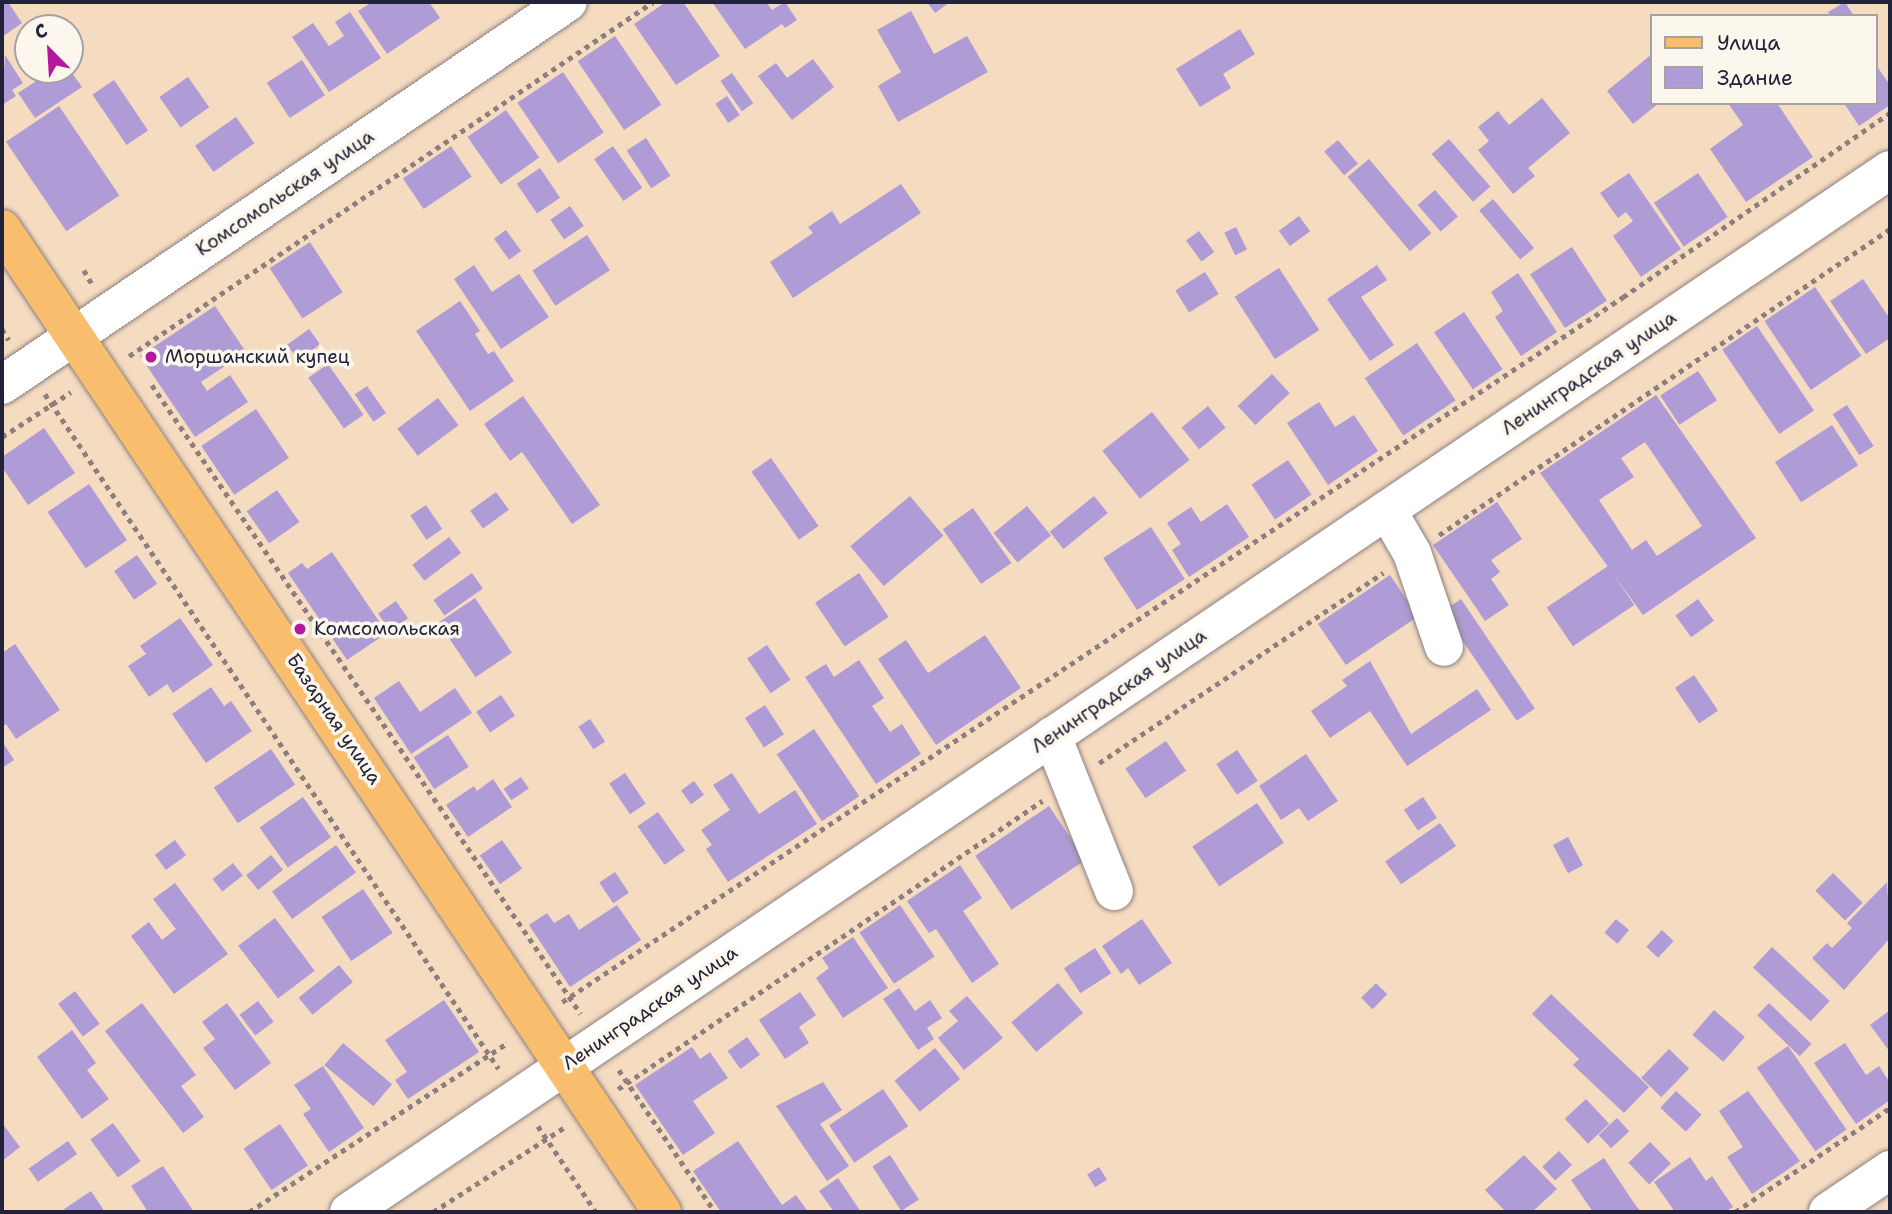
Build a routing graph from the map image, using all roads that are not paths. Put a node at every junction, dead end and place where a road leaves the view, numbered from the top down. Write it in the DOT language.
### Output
graph roads {
  1 [pos="568,2"];
  2 [pos="1890,170"];
  3 [pos="2,229"];
  4 [pos="72,337"];
  5 [pos="14,376"];
  6 [pos="1387,510"];
  7 [pos="1444,647"];
  8 [pos="1052,736"];
  9 [pos="1114,891"];
  10 [pos="564,1067"];
  11 [pos="1890,1170"];
  12 [pos="349,1212"];
  13 [pos="663,1212"];
  14 [pos="1828,1212"];
  1 -- 4 [label="street, Комсомольская улица"];
  2 -- 6 [label="street, Ленинградская улица"];
  3 -- 4 [label="main road, Базарная улица"];
  4 -- 5 [label="street, Комсомольская улица"];
  4 -- 10 [label="main road, Базарная улица"];
  6 -- 7 [label="street"];
  6 -- 8 [label="street, Ленинградская улица"];
  8 -- 9 [label="street"];
  8 -- 10 [label="street, Ленинградская улица"];
  10 -- 12 [label="street, Ленинградская улица"];
  10 -- 13 [label="main road, Базарная улица"];
  11 -- 14 [label="street"];
}
